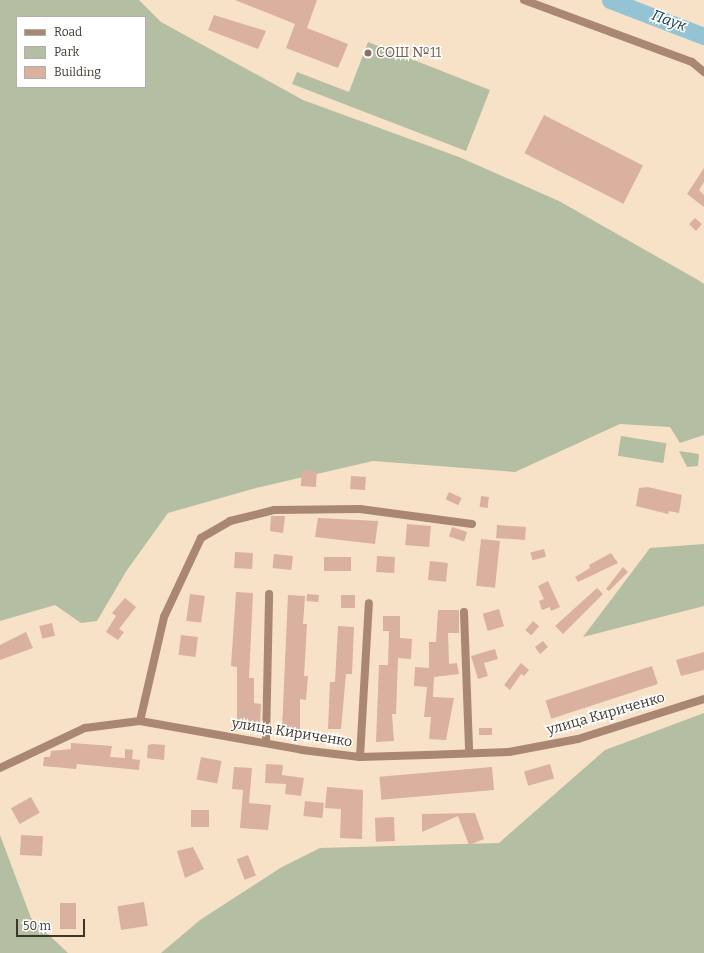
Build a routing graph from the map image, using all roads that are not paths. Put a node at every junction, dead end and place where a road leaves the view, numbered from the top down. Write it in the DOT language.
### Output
graph roads {
  1 [pos="524,0"];
  2 [pos="704,72"];
  3 [pos="472,524"];
  4 [pos="269,594"];
  5 [pos="369,604"];
  6 [pos="464,612"];
  7 [pos="704,699"];
  8 [pos="140,721"];
  9 [pos="266,742"];
  10 [pos="469,751"];
  11 [pos="360,757"];
  12 [pos="0,768"];
  1 -- 2 [label="street"];
  3 -- 8 [label="street"];
  4 -- 9 [label="street"];
  5 -- 11 [label="street"];
  6 -- 10 [label="street"];
  7 -- 10 [label="street, улица Кириченко"];
  8 -- 9 [label="street, улица Кириченко"];
  8 -- 12 [label="street, улица Кириченко"];
  9 -- 11 [label="street, улица Кириченко"];
  10 -- 11 [label="street, улица Кириченко"];
}
